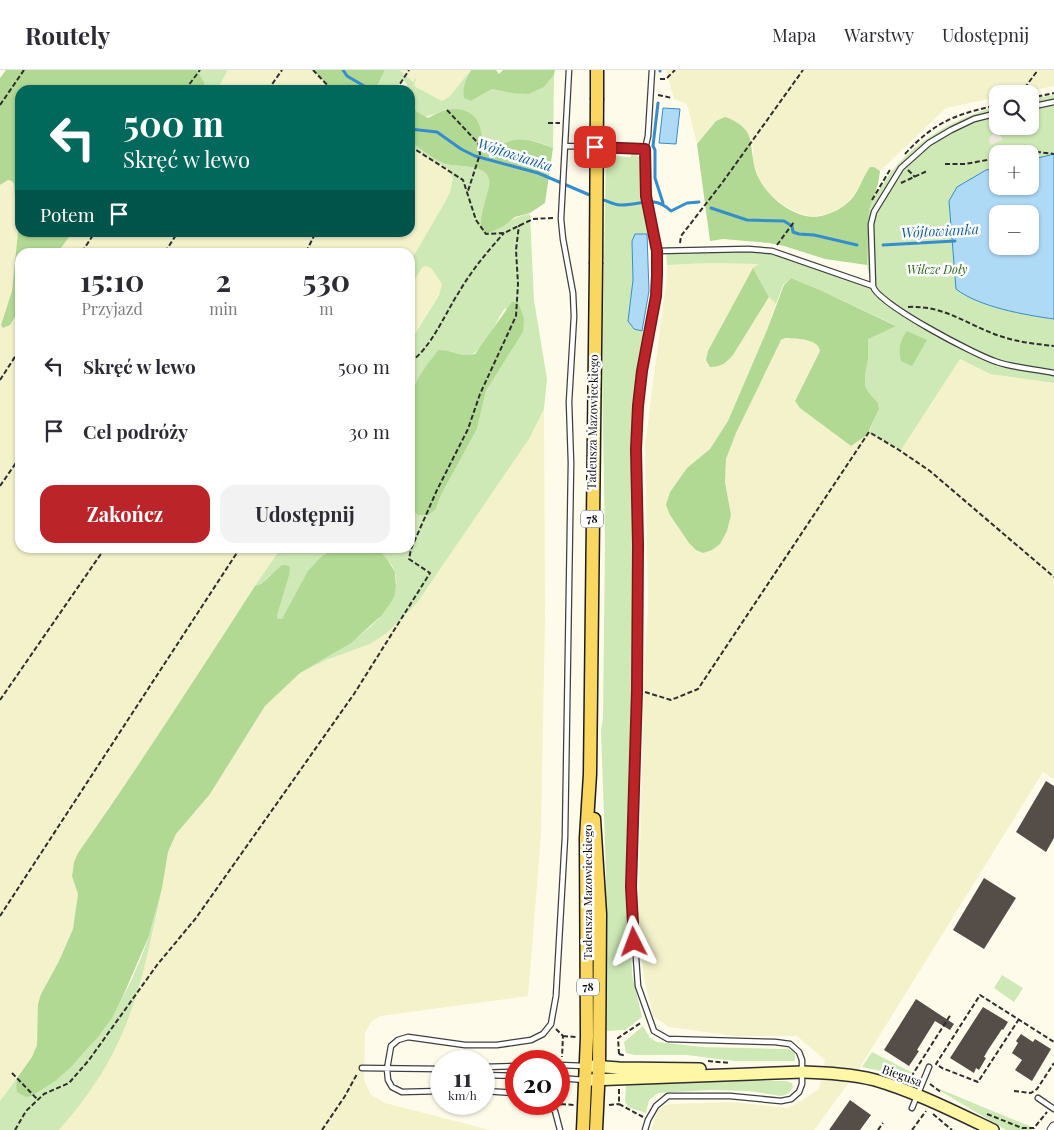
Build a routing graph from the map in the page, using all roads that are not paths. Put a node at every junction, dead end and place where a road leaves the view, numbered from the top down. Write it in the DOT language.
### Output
graph roads {
  1 [pos="568,70"];
  2 [pos="597,70"];
  3 [pos="652,70"];
  4 [pos="1054,102"];
  5 [pos="1039,105"];
  6 [pos="989,115"];
  7 [pos="566,146"];
  8 [pos="645,149"];
  9 [pos="657,251"];
  10 [pos="873,286"];
  11 [pos="1054,373"];
  12 [pos="570,1065"];
  13 [pos="593,1066"];
  14 [pos="929,1067"];
  15 [pos="362,1068"];
  16 [pos="387,1069"];
  17 [pos="430,1069"];
  18 [pos="802,1072"];
  19 [pos="756,1073"];
  20 [pos="570,1079"];
  21 [pos="592,1080"];
  22 [pos="430,1091"];
  23 [pos="917,1096"];
  24 [pos="1038,1098"];
  25 [pos="912,1108"];
  26 [pos="1054,1109"];
  27 [pos="556,1115"];
  28 [pos="990,1129"];
  29 [pos="560,1130"];
  30 [pos="583,1130"];
  31 [pos="596,1130"];
  32 [pos="645,1130"];
  1 -- 7 [label="lane"];
  2 -- 13 [label="main road, Tadeusza Mazowieckiego / 78, bridge"];
  3 -- 8 [label="lane"];
  4 -- 5 [label="lane"];
  6 -- 10 [label="lane"];
  7 -- 8 [label="lane"];
  7 -- 16 [label="lane"];
  8 -- 9 [label="lane"];
  9 -- 10 [label="lane"];
  9 -- 18 [label="lane"];
  10 -- 11 [label="lane"];
  12 -- 13 [label="lane"];
  13 -- 19 [label="street"];
  13 -- 21 [label="main road, Tadeusza Mazowieckiego / 78"];
  14 -- 23 [label="lane"];
  15 -- 16 [label="lane"];
  16 -- 17 [label="lane"];
  16 -- 22 [label="lane"];
  18 -- 19 [label="street, Biegusa"];
  18 -- 23 [label="street, Biegusa"];
  18 -- 32 [label="lane"];
  19 -- 21 [label="street"];
  20 -- 21 [label="lane"];
  21 -- 30 [label="main road, Tadeusza Mazowieckiego / 78"];
  21 -- 31 [label="main road, Tadeusza Mazowieckiego / 78"];
  23 -- 25 [label="lane"];
  23 -- 28 [label="street, Biegusa"];
  24 -- 26 [label="lane"];
  27 -- 29 [label="lane"];
}
